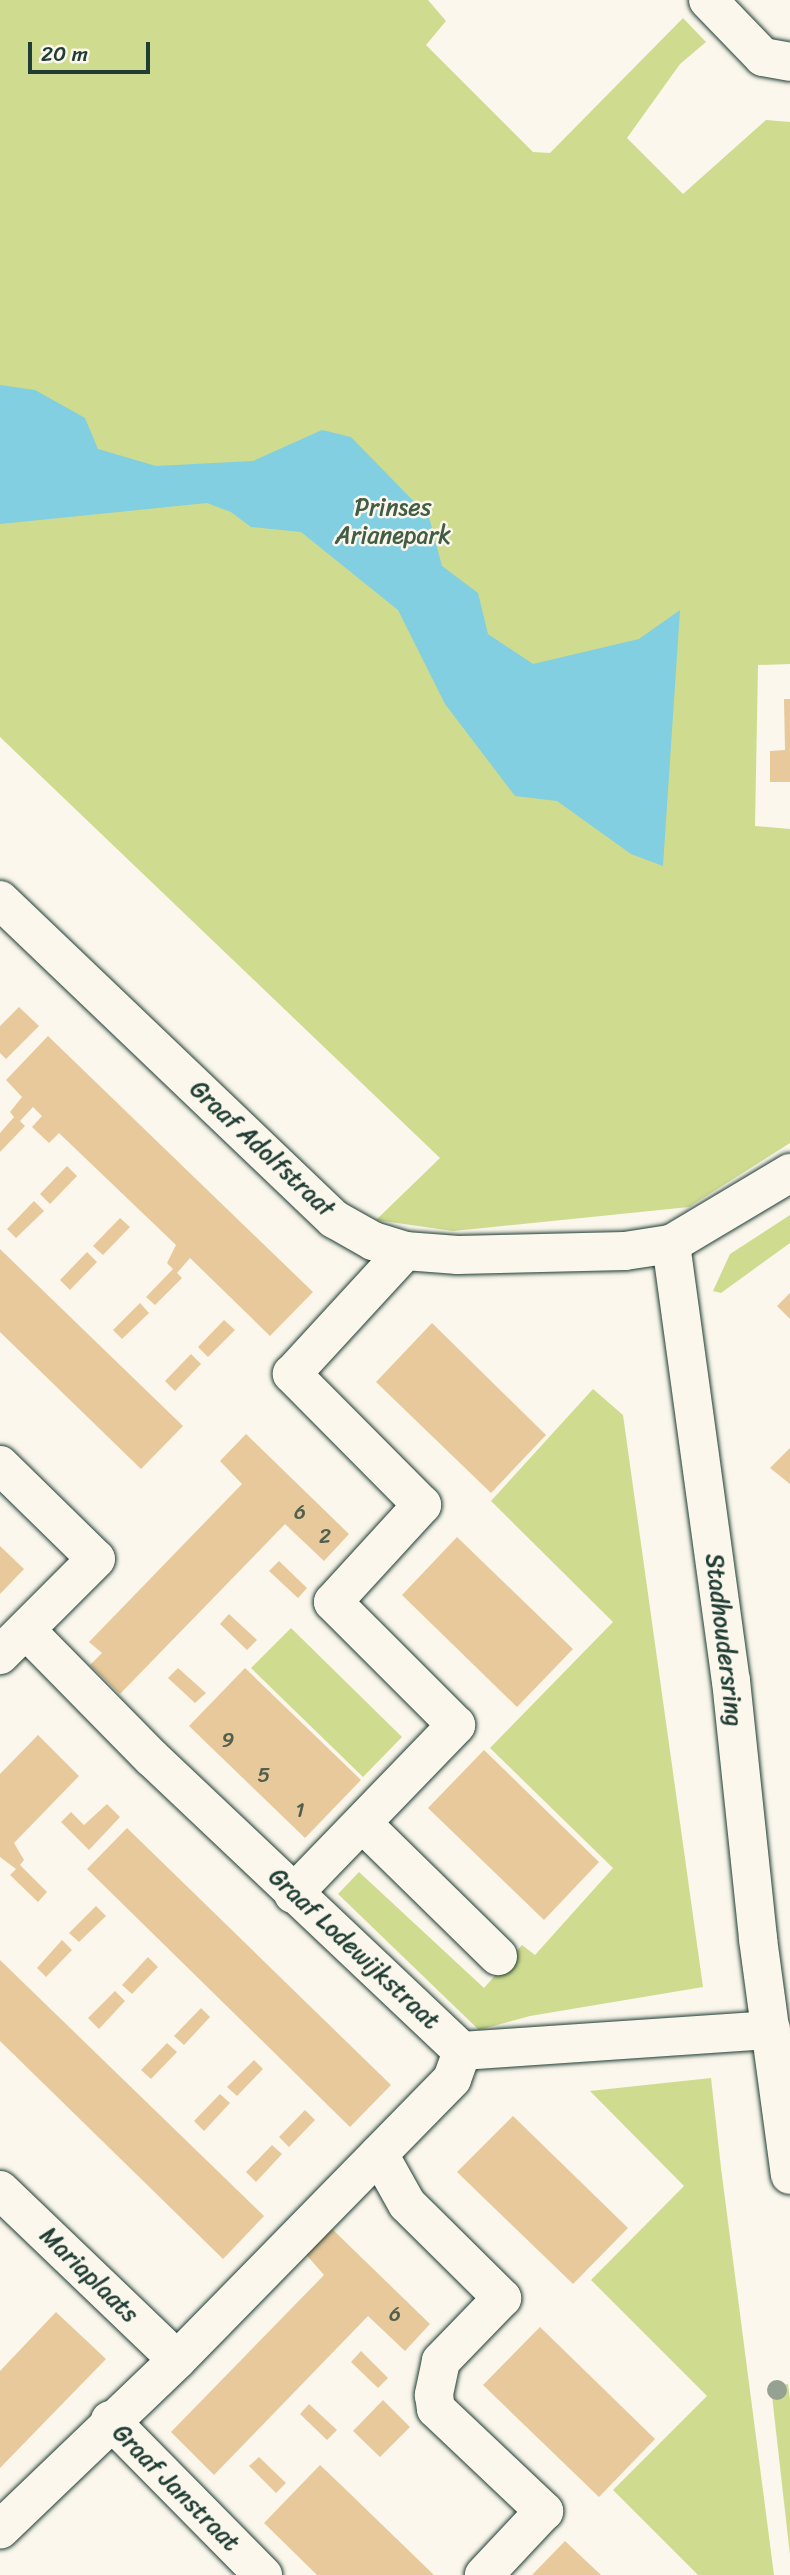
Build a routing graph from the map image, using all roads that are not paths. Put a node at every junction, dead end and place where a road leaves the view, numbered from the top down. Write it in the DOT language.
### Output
graph roads {
  1 [pos="708,0"];
  2 [pos="781,50"];
  3 [pos="0,900"];
  4 [pos="790,1173"];
  5 [pos="671,1244"];
  6 [pos="405,1251"];
  7 [pos="0,1465"];
  8 [pos="13,1642"];
  9 [pos="363,1824"];
  10 [pos="293,1894"];
  11 [pos="498,1956"];
  12 [pos="771,2031"];
  13 [pos="462,2051"];
  14 [pos="379,2154"];
  15 [pos="790,2175"];
  16 [pos="0,2190"];
  17 [pos="177,2360"];
  18 [pos="110,2420"];
  19 [pos="0,2530"];
  20 [pos="263,2575"];
  21 [pos="484,2575"];
  1 -- 2 [label="street"];
  3 -- 6 [label="street, Graaf Adolfstraat"];
  4 -- 5 [label="street"];
  5 -- 6 [label="street, Graaf Adolfstraat"];
  5 -- 12 [label="street, Stadhoudersring"];
  6 -- 9 [label="street"];
  7 -- 8 [label="street, Graaf Lodewijkstraat"];
  8 -- 10 [label="street, Graaf Lodewijkstraat"];
  9 -- 10 [label="street"];
  9 -- 11 [label="street"];
  10 -- 13 [label="street, Graaf Lodewijkstraat"];
  12 -- 13 [label="street"];
  12 -- 15 [label="street, Stadhoudersring"];
  13 -- 14 [label="street"];
  14 -- 17 [label="street"];
  14 -- 21 [label="street"];
  16 -- 17 [label="street, Mariaplaats"];
  17 -- 18 [label="street"];
  18 -- 19 [label="street, Graaf Janstraat"];
  18 -- 20 [label="street, Graaf Janstraat"];
}
